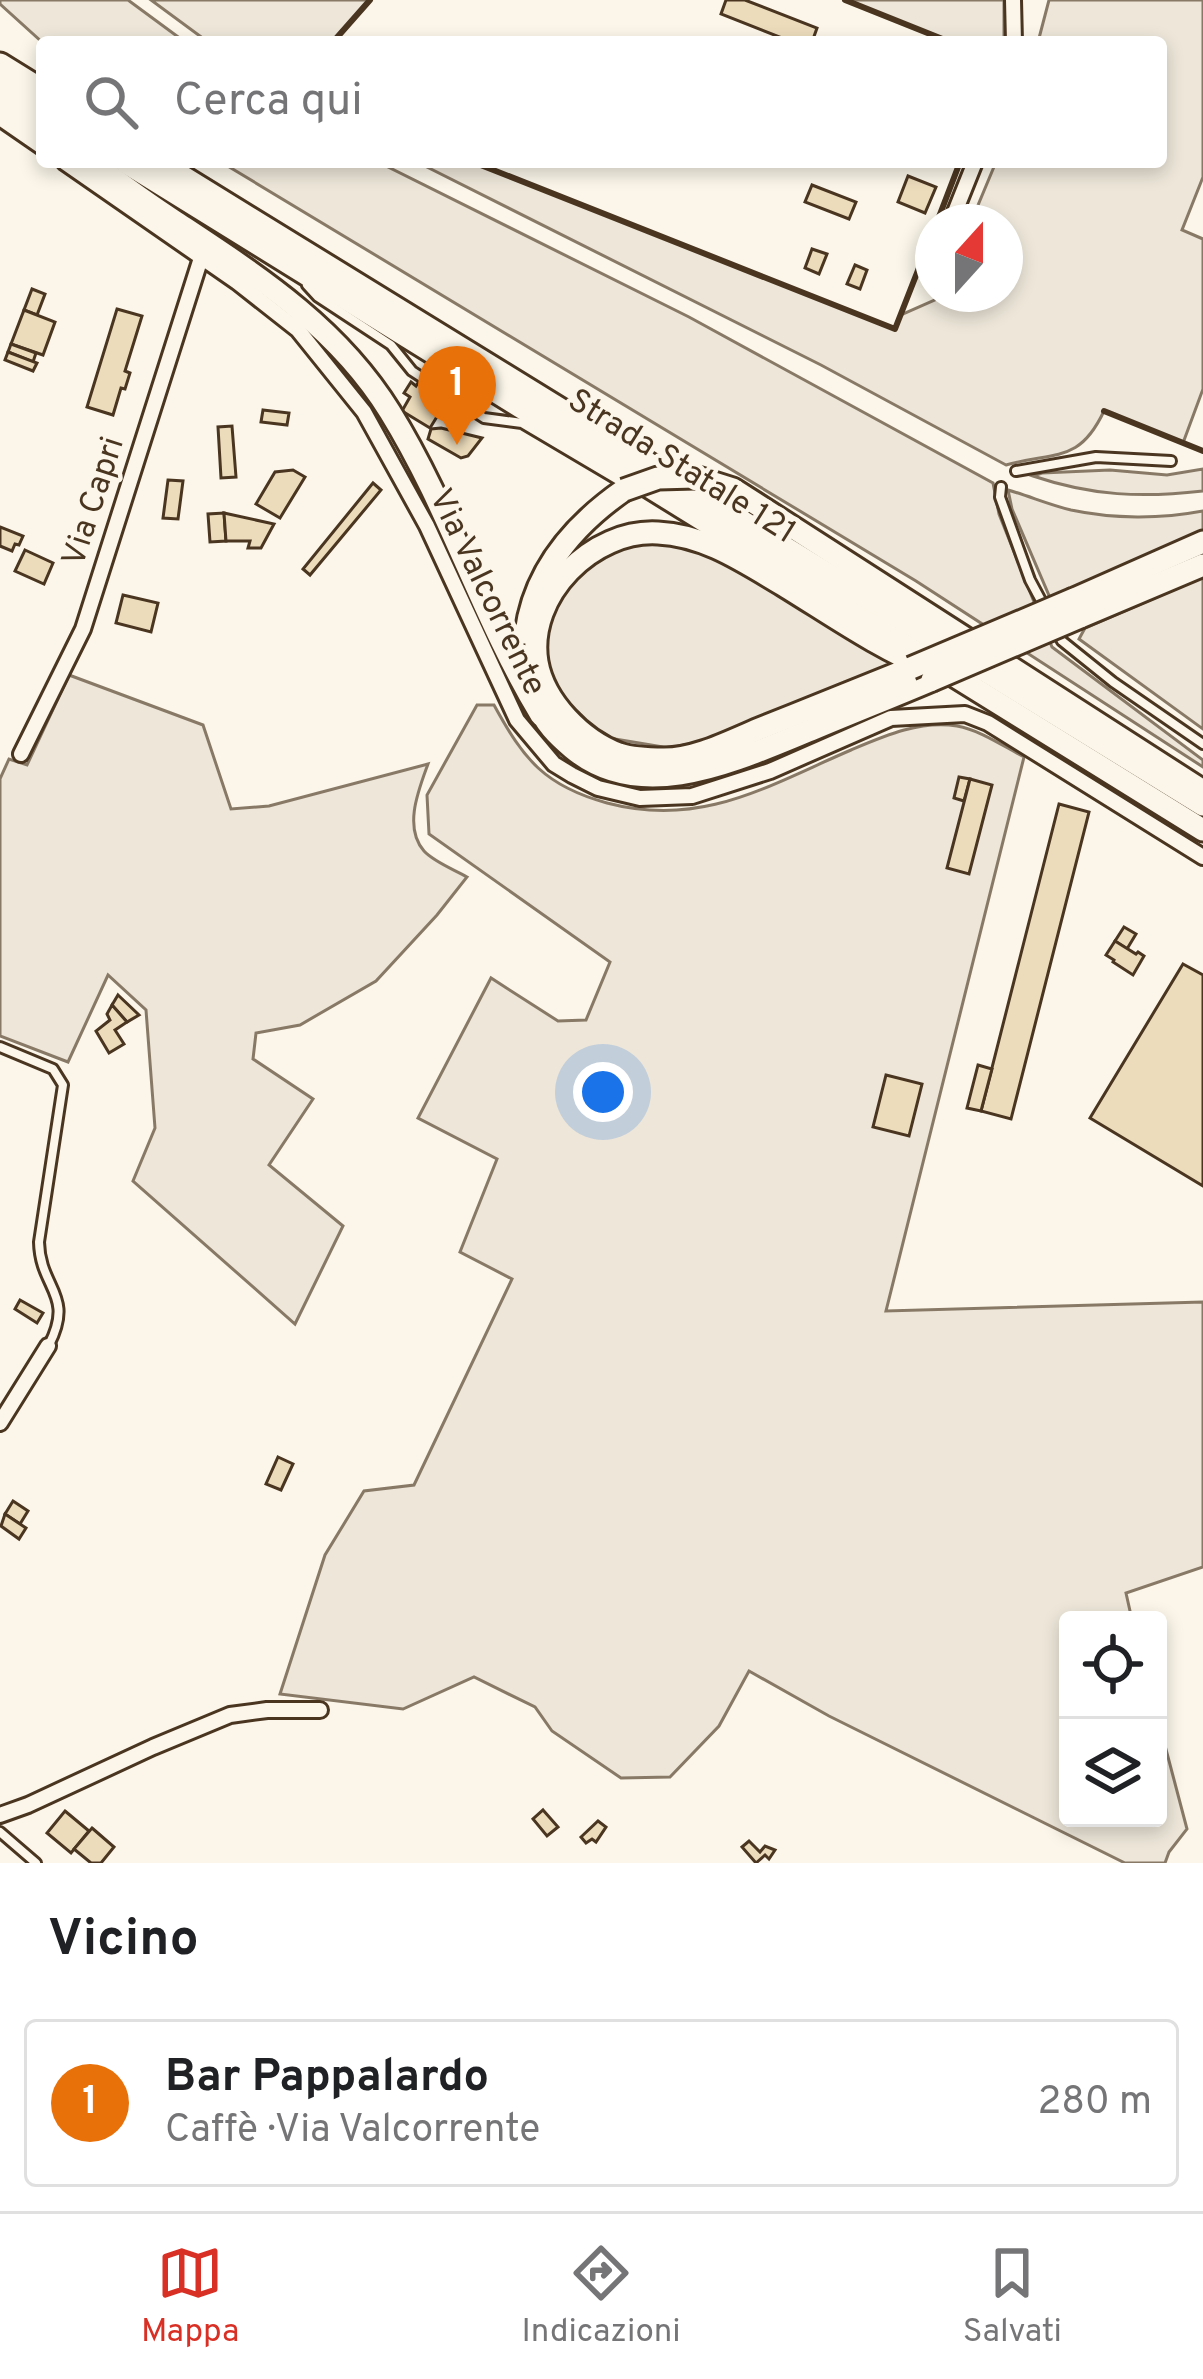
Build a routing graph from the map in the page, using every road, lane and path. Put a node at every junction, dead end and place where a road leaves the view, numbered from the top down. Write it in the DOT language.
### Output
graph roads {
  1 [pos="1013,0"];
  2 [pos="1014,36"];
  3 [pos="0,64"];
  4 [pos="0,85"];
  5 [pos="36,86"];
  6 [pos="0,101"];
  7 [pos="36,107"];
  8 [pos="0,118"];
  9 [pos="36,125"];
  10 [pos="36,143"];
  11 [pos="73,168"];
  12 [pos="99,168"];
  13 [pos="134,168"];
  14 [pos="169,168"];
  15 [pos="973,168"];
  16 [pos="958,204"];
  17 [pos="201,257"];
  18 [pos="1172,461"];
  19 [pos="1016,471"];
  20 [pos="1000,487"];
  21 [pos="1203,542"];
  22 [pos="1203,565"];
  23 [pos="1077,608"];
  24 [pos="962,681"];
  25 [pos="541,715"];
  26 [pos="1203,743"];
  27 [pos="22,754"];
  28 [pos="1203,791"];
  29 [pos="1203,805"];
  30 [pos="1203,830"];
  31 [pos="1203,857"];
  32 [pos="0,1047"];
  33 [pos="48,1346"];
  34 [pos="0,1423"];
  35 [pos="320,1710"];
  36 [pos="0,1815"];
  37 [pos="0,1832"];
  38 [pos="36,1863"];
  1 -- 2 [label="street"];
  3 -- 5 [label="main road"];
  4 -- 7 [label="main road"];
  6 -- 9 [label="main road"];
  8 -- 10 [label="street"];
  11 -- 17 [label="street, Via Valcorrente"];
  12 -- 25 [label="main road"];
  13 -- 24 [label="main road, Strada Statale 121"];
  14 -- 29 [label="main road, Strada Statale 121"];
  15 -- 16 [label="street"];
  17 -- 27 [label="street, Via Capri"];
  17 -- 31 [label="street, Via Valcorrente"];
  18 -- 19 [label="lane"];
  20 -- 26 [label="lane"];
  21 -- 23 [label="main road"];
  22 -- 23 [label="main road"];
  23 -- 24 [label="main road, bridge"];
  23 -- 25 [label="main road, bridge"];
  24 -- 30 [label="main road, Strada Statale 121"];
  25 -- 28 [label="main road, bridge"];
  32 -- 33 [label="lane"];
  33 -- 34 [label="street"];
  35 -- 36 [label="street"];
  37 -- 38 [label="lane"];
}
